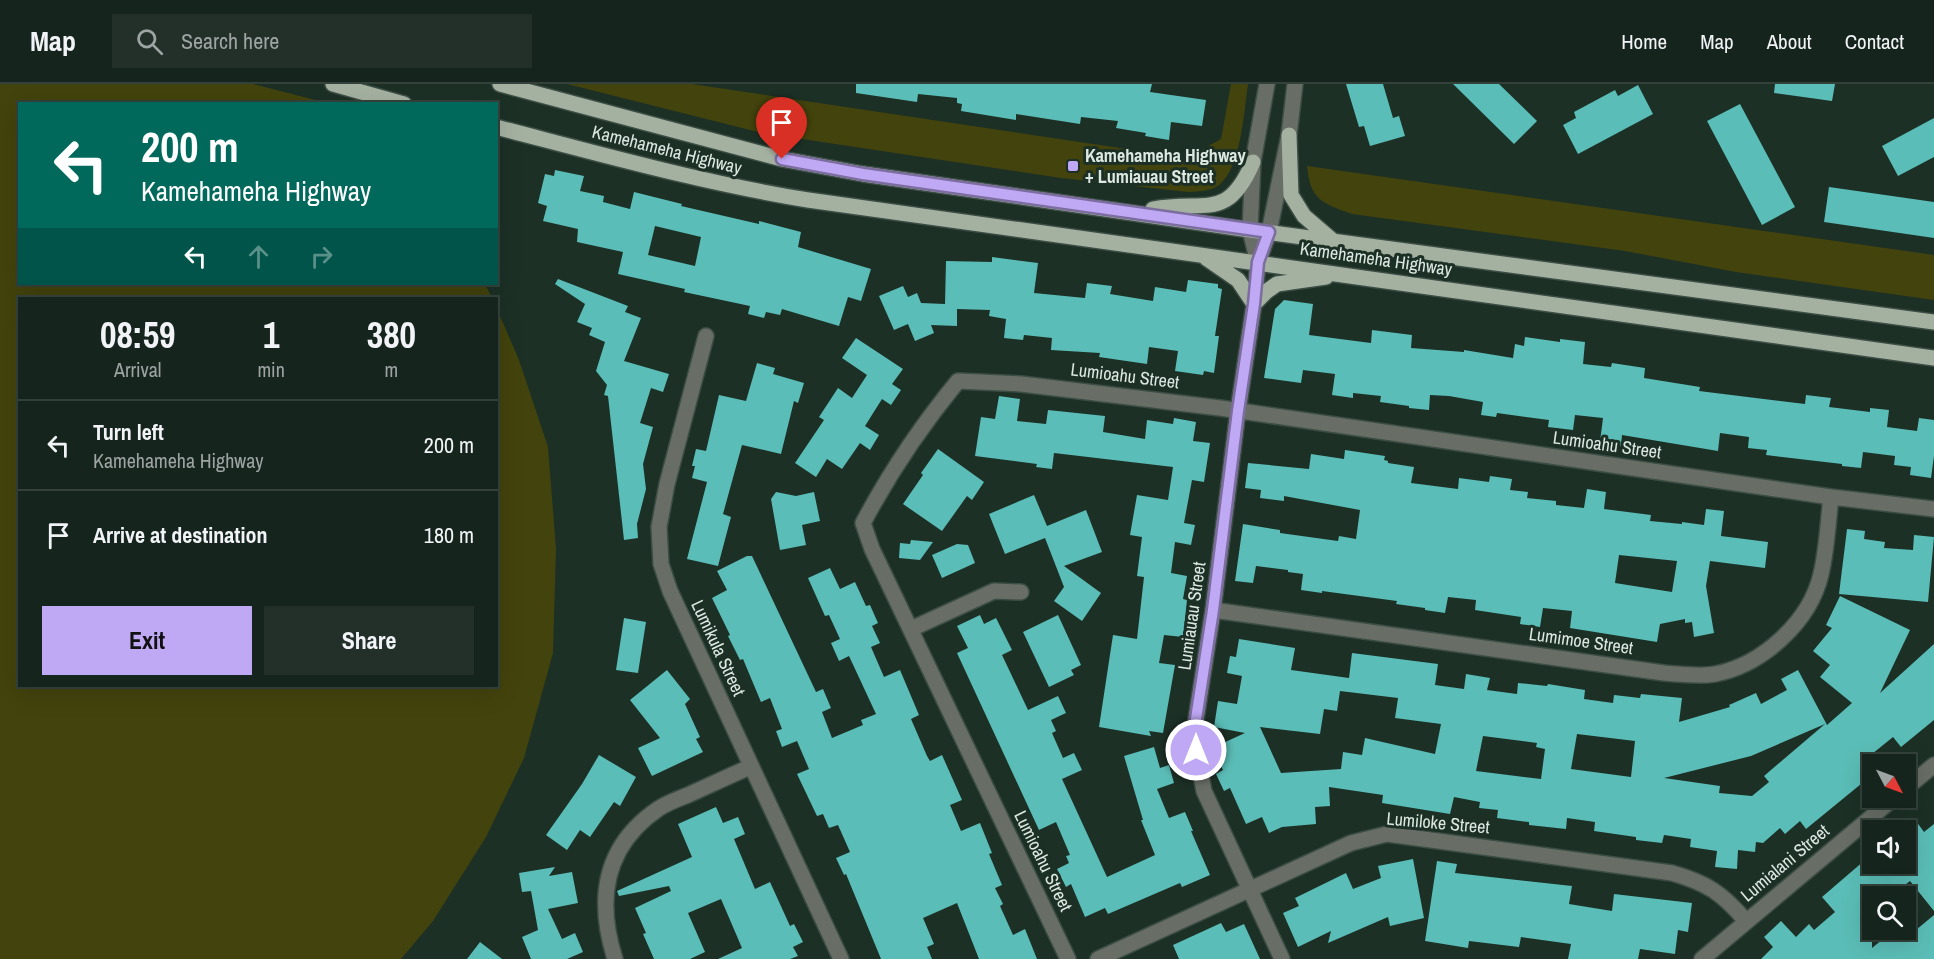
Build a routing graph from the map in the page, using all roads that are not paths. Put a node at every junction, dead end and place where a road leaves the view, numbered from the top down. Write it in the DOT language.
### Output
graph roads {
  1 [pos="333,84"];
  2 [pos="500,84"];
  3 [pos="1268,84"];
  4 [pos="1295,84"];
  5 [pos="397,102"];
  6 [pos="498,128"];
  7 [pos="1289,135"];
  8 [pos="1253,162"];
  9 [pos="1138,212"];
  10 [pos="1250,230"];
  11 [pos="1269,232"];
  12 [pos="1332,240"];
  13 [pos="1201,255"];
  14 [pos="1258,262"];
  15 [pos="1342,274"];
  16 [pos="1254,304"];
  17 [pos="1934,322"];
  18 [pos="706,336"];
  19 [pos="1934,358"];
  20 [pos="1238,411"];
  21 [pos="1831,497"];
  22 [pos="1934,509"];
  23 [pos="1022,592"];
  24 [pos="1213,610"];
  25 [pos="910,629"];
  26 [pos="1934,765"];
  27 [pos="750,767"];
  28 [pos="1916,780"];
  29 [pos="1882,808"];
  30 [pos="1249,890"];
  31 [pos="1746,921"];
  32 [pos="615,959"];
  33 [pos="841,959"];
  34 [pos="1068,959"];
  35 [pos="1098,959"];
  36 [pos="1282,959"];
  37 [pos="1702,959"];
  1 -- 5 [label="main road"];
  2 -- 9 [label="main road, Kamehameha Highway"];
  3 -- 8 [label="street, Lumiauau Street"];
  4 -- 7 [label="street, Lumiauau Street"];
  6 -- 13 [label="main road, Kamehameha Highway"];
  7 -- 11 [label="street, Lumiauau Street"];
  7 -- 12 [label="main road"];
  8 -- 9 [label="main road"];
  8 -- 10 [label="street, Lumiauau Street"];
  9 -- 10 [label="main road, Kamehameha Highway"];
  10 -- 11 [label="main road, Kamehameha Highway"];
  10 -- 14 [label="street, Lumiauau Street"];
  11 -- 12 [label="main road, Kamehameha Highway"];
  11 -- 14 [label="street, Lumiauau Street"];
  12 -- 17 [label="main road, Kamehameha Highway"];
  13 -- 14 [label="main road, Kamehameha Highway"];
  13 -- 16 [label="main road"];
  14 -- 15 [label="main road, Kamehameha Highway"];
  14 -- 16 [label="street, Lumiauau Street"];
  15 -- 16 [label="main road"];
  15 -- 19 [label="main road, Kamehameha Highway"];
  16 -- 20 [label="street, Lumiauau Street"];
  18 -- 27 [label="street, Lumikula Street"];
  20 -- 21 [label="street, Lumioahu Street"];
  20 -- 24 [label="street, Lumiauau Street"];
  20 -- 25 [label="street, Lumioahu Street"];
  21 -- 22 [label="street, Lumioahu Street"];
  21 -- 24 [label="street, Lumimoe Street"];
  23 -- 25 [label="street"];
  24 -- 30 [label="street, Lumiauau Street"];
  25 -- 34 [label="street, Lumioahu Street"];
  26 -- 28 [label="street"];
  27 -- 32 [label="street"];
  27 -- 33 [label="street, Lumikula Street"];
  29 -- 31 [label="street, Lumialani Street"];
  30 -- 31 [label="street, Lumiloke Street"];
  30 -- 35 [label="street, Lumiloke Street"];
  30 -- 36 [label="street, Lumiauau Street"];
  31 -- 37 [label="street, Lumialani Street"];
}
